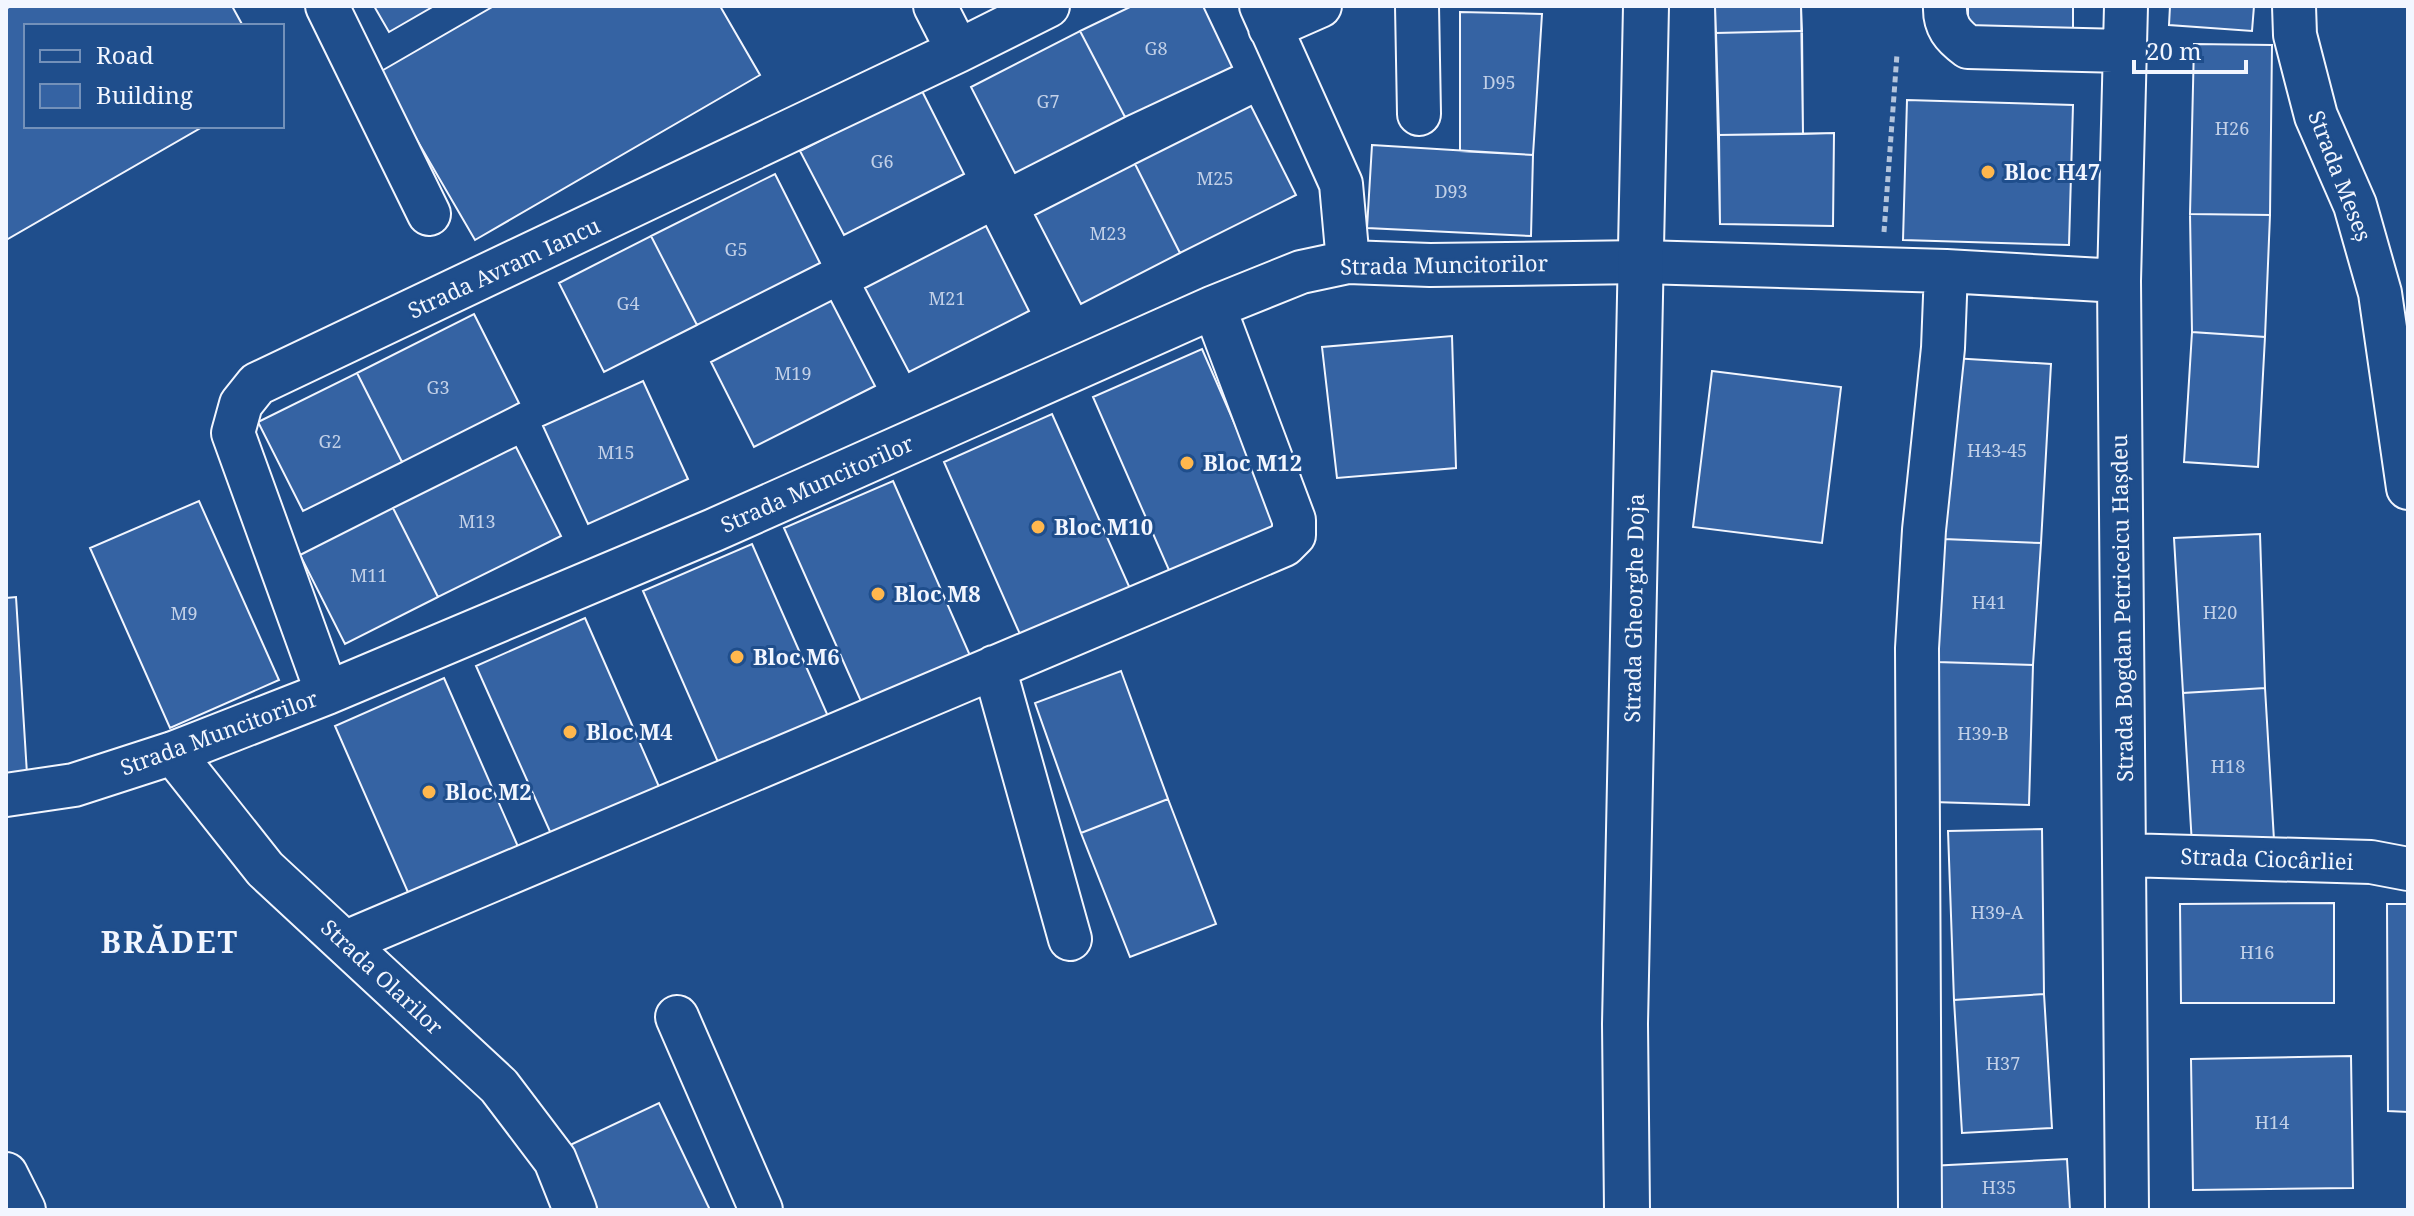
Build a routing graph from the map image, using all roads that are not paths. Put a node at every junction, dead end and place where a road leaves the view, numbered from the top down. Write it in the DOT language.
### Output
graph roads {
  1 [pos="327,6"];
  2 [pos="935,6"];
  3 [pos="1048,6"];
  4 [pos="1320,6"];
  5 [pos="1417,6"];
  6 [pos="1646,6"];
  7 [pos="1945,6"];
  8 [pos="2126,6"];
  9 [pos="2294,6"];
  10 [pos="1266,17"];
  11 [pos="958,51"];
  12 [pos="2123,51"];
  13 [pos="1419,114"];
  14 [pos="429,214"];
  15 [pos="1348,262"];
  16 [pos="1642,262"];
  17 [pos="1946,271"];
  18 [pos="2119,281"];
  19 [pos="1214,307"];
  20 [pos="2408,488"];
  21 [pos="994,667"];
  22 [pos="327,693"];
  23 [pos="173,753"];
  24 [pos="6,795"];
  25 [pos="2125,855"];
  26 [pos="2408,869"];
  27 [pos="1070,939"];
  28 [pos="346,942"];
  29 [pos="677,1017"];
  30 [pos="6,1174"];
  31 [pos="24,1210"];
  32 [pos="575,1210"];
  33 [pos="761,1210"];
  34 [pos="1627,1210"];
  35 [pos="1920,1210"];
  36 [pos="2127,1210"];
  1 -- 14 [label="street"];
  2 -- 11 [label="street"];
  3 -- 11 [label="street, Strada Avram Iancu"];
  4 -- 10 [label="street"];
  5 -- 13 [label="street"];
  6 -- 16 [label="main road, Strada Gheorghe Doja"];
  7 -- 12 [label="street"];
  8 -- 12 [label="street, Strada Bogdan Petriceicu Hașdeu"];
  9 -- 20 [label="street, Strada Meseș"];
  10 -- 15 [label="street"];
  11 -- 22 [label="street, Strada Avram Iancu"];
  12 -- 18 [label="street, Strada Bogdan Petriceicu Hașdeu"];
  15 -- 16 [label="street, Strada Muncitorilor"];
  15 -- 19 [label="street, Strada Muncitorilor"];
  16 -- 17 [label="street, Strada Muncitorilor"];
  16 -- 34 [label="main road, Strada Gheorghe Doja"];
  17 -- 18 [label="street, Strada Muncitorilor"];
  17 -- 35 [label="street"];
  18 -- 25 [label="street, Strada Bogdan Petriceicu Hașdeu"];
  19 -- 21 [label="street"];
  19 -- 22 [label="street, Strada Muncitorilor"];
  21 -- 27 [label="street"];
  21 -- 28 [label="street"];
  22 -- 23 [label="street, Strada Muncitorilor"];
  23 -- 24 [label="street, Strada Muncitorilor"];
  23 -- 28 [label="street, Strada Olarilor"];
  25 -- 26 [label="street, Strada Ciocârliei"];
  25 -- 36 [label="street, Strada Bogdan Petriceicu Hașdeu"];
  28 -- 32 [label="street, Strada Olarilor"];
  29 -- 33 [label="street"];
  30 -- 31 [label="street"];
}
